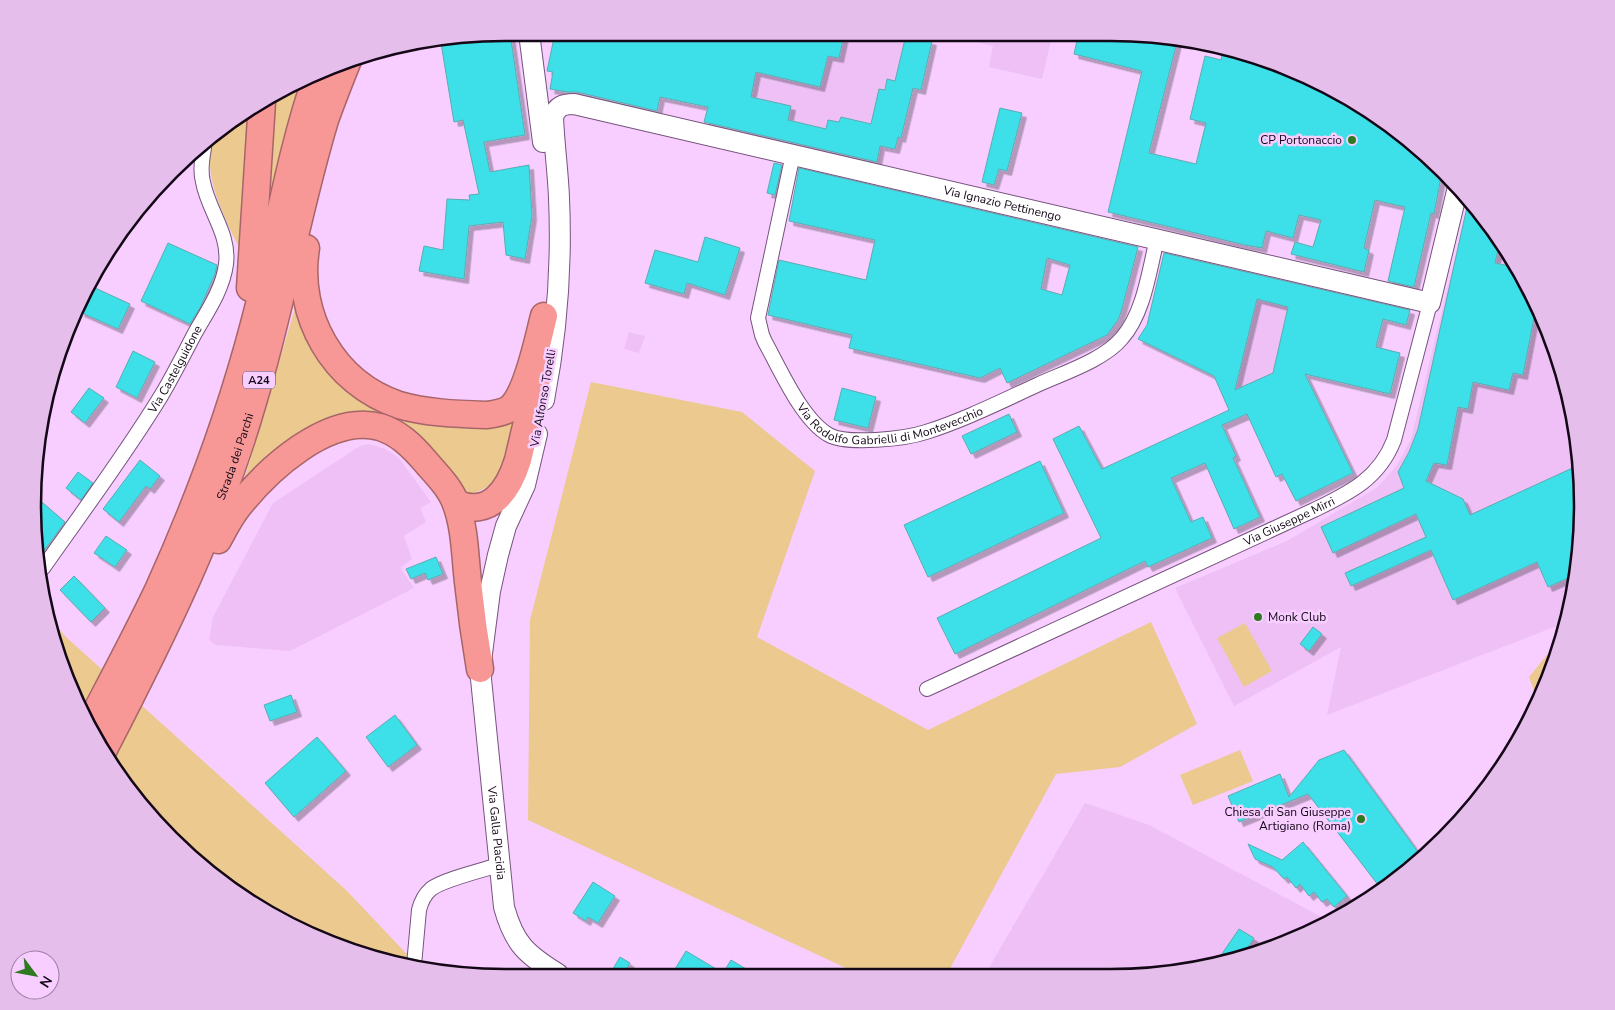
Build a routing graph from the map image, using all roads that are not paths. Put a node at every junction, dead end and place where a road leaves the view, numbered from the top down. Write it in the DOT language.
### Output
graph roads {
  1 [pos="530,41"];
  2 [pos="344,71"];
  3 [pos="534,73"];
  4 [pos="315,83"];
  5 [pos="574,104"];
  6 [pos="261,110"];
  7 [pos="326,120"];
  8 [pos="204,152"];
  9 [pos="793,154"];
  10 [pos="1456,196"];
  11 [pos="1157,239"];
  12 [pos="1430,303"];
  13 [pos="544,316"];
  14 [pos="248,346"];
  15 [pos="456,503"];
  16 [pos="45,565"];
  17 [pos="164,630"];
  18 [pos="480,669"];
  19 [pos="927,689"];
  20 [pos="93,717"];
  21 [pos="107,743"];
  22 [pos="499,865"];
  23 [pos="415,960"];
  24 [pos="551,969"];
  1 -- 3 [label="main road"];
  2 -- 7 [label="highway, Strada dei Parchi / A24"];
  3 -- 5 [label="main road, Via Ignazio Pettinengo"];
  3 -- 13 [label="main road"];
  4 -- 14 [label="highway, Strada dei Parchi / A24"];
  5 -- 9 [label="main road, Via Ignazio Pettinengo"];
  5 -- 18 [label="main road, Via Alfonso Torelli"];
  6 -- 14 [label="highway"];
  7 -- 13 [label="highway"];
  7 -- 17 [label="highway, Strada dei Parchi / A24"];
  8 -- 16 [label="street, Via Castelguidone"];
  9 -- 11 [label="main road, Via Ignazio Pettinengo"];
  9 -- 11 [label="street, Via Rodolfo Gabrielli di Montevecchio"];
  10 -- 12 [label="main road, Via Giuseppe Mirri"];
  11 -- 12 [label="main road, Via Ignazio Pettinengo"];
  12 -- 19 [label="street, Via Giuseppe Mirri"];
  13 -- 15 [label="highway"];
  14 -- 20 [label="highway, Strada dei Parchi / A24"];
  15 -- 17 [label="highway"];
  15 -- 18 [label="highway"];
  17 -- 21 [label="highway, Strada dei Parchi / A24"];
  18 -- 22 [label="main road, Via Galla Placidia"];
  22 -- 23 [label="street"];
  22 -- 24 [label="main road, Via Galla Placidia"];
}
